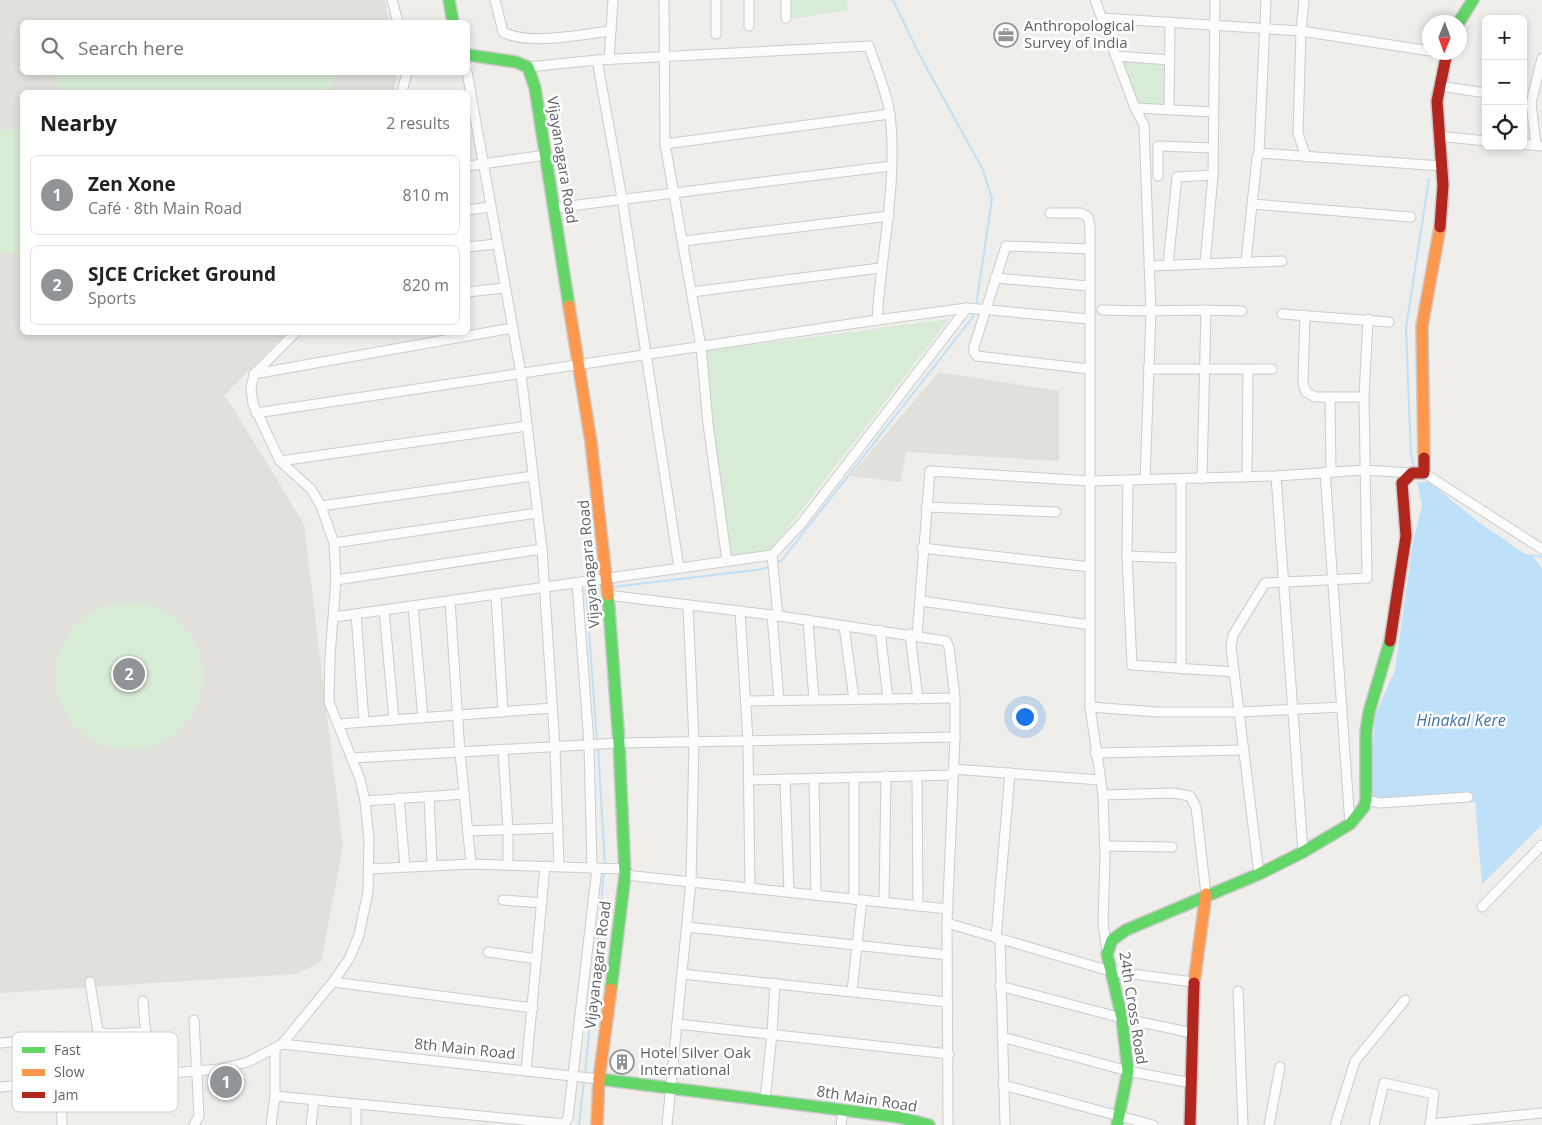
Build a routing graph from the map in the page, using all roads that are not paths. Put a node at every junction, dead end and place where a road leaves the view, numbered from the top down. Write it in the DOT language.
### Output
graph roads {
  1 [pos="392,0"];
  2 [pos="449,0"];
  3 [pos="495,0"];
  4 [pos="613,0"];
  5 [pos="664,0"];
  6 [pos="716,0"];
  7 [pos="749,0"];
  8 [pos="786,0"];
  9 [pos="1095,0"];
  10 [pos="1215,0"];
  11 [pos="1266,0"];
  12 [pos="1304,0"];
  13 [pos="1473,0"];
  14 [pos="1463,15"];
  15 [pos="786,18"];
  16 [pos="1102,18"];
  17 [pos="397,20"];
  18 [pos="453,20"];
  19 [pos="1170,22"];
  20 [pos="1216,25"];
  21 [pos="749,26"];
  22 [pos="1266,29"];
  23 [pos="611,31"];
  24 [pos="1301,31"];
  25 [pos="716,34"];
  26 [pos="1422,50"];
  27 [pos="470,55"];
  28 [pos="1116,56"];
  29 [pos="663,58"];
  30 [pos="1542,58"];
  31 [pos="597,60"];
  32 [pos="609,60"];
  33 [pos="1170,60"];
  34 [pos="1443,60"];
  35 [pos="528,67"];
  36 [pos="406,75"];
  37 [pos="467,75"];
  38 [pos="1439,86"];
  39 [pos="402,90"];
  40 [pos="469,90"];
  41 [pos="1482,92"];
  42 [pos="470,95"];
  43 [pos="1528,100"];
  44 [pos="1135,108"];
  45 [pos="1169,110"];
  46 [pos="1213,112"];
  47 [pos="890,114"];
  48 [pos="1438,136"];
  49 [pos="1482,140"];
  50 [pos="665,144"];
  51 [pos="1539,146"];
  52 [pos="1213,148"];
  53 [pos="1260,153"];
  54 [pos="546,155"];
  55 [pos="1306,157"];
  56 [pos="482,165"];
  57 [pos="470,166"];
  58 [pos="891,166"];
  59 [pos="1442,166"];
  60 [pos="1213,175"];
  61 [pos="1158,176"];
  62 [pos="674,194"];
  63 [pos="622,198"];
  64 [pos="1252,204"];
  65 [pos="490,207"];
  66 [pos="554,208"];
  67 [pos="470,210"];
  68 [pos="1050,213"];
  69 [pos="889,216"];
  70 [pos="1410,217"];
  71 [pos="684,242"];
  72 [pos="496,244"];
  73 [pos="470,248"];
  74 [pos="1089,249"];
  75 [pos="1282,261"];
  76 [pos="1246,262"];
  77 [pos="1205,263"];
  78 [pos="1168,265"];
  79 [pos="1149,266"];
  80 [pos="880,268"];
  81 [pos="995,278"];
  82 [pos="1089,286"];
  83 [pos="504,288"];
  84 [pos="470,292"];
  85 [pos="692,292"];
  86 [pos="976,308"];
  87 [pos="1102,310"];
  88 [pos="1206,310"];
  89 [pos="1242,311"];
  90 [pos="1151,312"];
  91 [pos="1282,314"];
  92 [pos="1305,315"];
  93 [pos="1089,319"];
  94 [pos="1368,319"];
  95 [pos="877,320"];
  96 [pos="1389,322"];
  97 [pos="512,328"];
  98 [pos="293,335"];
  99 [pos="701,347"];
  100 [pos="647,354"];
  101 [pos="579,365"];
  102 [pos="1205,368"];
  103 [pos="1089,369"];
  104 [pos="1148,369"];
  105 [pos="1248,369"];
  106 [pos="1272,369"];
  107 [pos="254,374"];
  108 [pos="520,374"];
  109 [pos="1330,397"];
  110 [pos="1364,397"];
  111 [pos="256,413"];
  112 [pos="527,426"];
  113 [pos="280,461"];
  114 [pos="1364,470"];
  115 [pos="1328,472"];
  116 [pos="1418,473"];
  117 [pos="533,476"];
  118 [pos="1276,476"];
  119 [pos="1247,477"];
  120 [pos="1145,479"];
  121 [pos="1180,479"];
  122 [pos="1202,479"];
  123 [pos="1128,480"];
  124 [pos="1090,481"];
  125 [pos="321,506"];
  126 [pos="926,507"];
  127 [pos="1056,512"];
  128 [pos="537,513"];
  129 [pos="334,543"];
  130 [pos="1540,544"];
  131 [pos="922,548"];
  132 [pos="542,550"];
  133 [pos="772,555"];
  134 [pos="1127,556"];
  135 [pos="1181,558"];
  136 [pos="727,561"];
  137 [pos="1090,567"];
  138 [pos="679,568"];
  139 [pos="607,579"];
  140 [pos="1333,579"];
  141 [pos="336,580"];
  142 [pos="1284,582"];
  143 [pos="577,583"];
  144 [pos="544,587"];
  145 [pos="496,595"];
  146 [pos="607,595"];
  147 [pos="450,600"];
  148 [pos="921,601"];
  149 [pos="688,605"];
  150 [pos="413,606"];
  151 [pos="384,610"];
  152 [pos="740,611"];
  153 [pos="356,614"];
  154 [pos="775,615"];
  155 [pos="334,618"];
  156 [pos="808,620"];
  157 [pos="1090,625"];
  158 [pos="844,626"];
  159 [pos="880,630"];
  160 [pos="913,635"];
  161 [pos="1180,668"];
  162 [pos="1234,672"];
  163 [pos="955,698"];
  164 [pos="854,699"];
  165 [pos="888,699"];
  166 [pos="918,699"];
  167 [pos="779,700"];
  168 [pos="814,700"];
  169 [pos="746,701"];
  170 [pos="1090,707"];
  171 [pos="1342,707"];
  172 [pos="552,708"];
  173 [pos="1293,709"];
  174 [pos="503,712"];
  175 [pos="1239,712"];
  176 [pos="458,715"];
  177 [pos="423,718"];
  178 [pos="394,720"];
  179 [pos="364,722"];
  180 [pos="338,724"];
  181 [pos="955,737"];
  182 [pos="748,741"];
  183 [pos="694,742"];
  184 [pos="619,743"];
  185 [pos="589,744"];
  186 [pos="555,748"];
  187 [pos="1244,750"];
  188 [pos="503,751"];
  189 [pos="460,753"];
  190 [pos="1095,753"];
  191 [pos="352,758"];
  192 [pos="953,772"];
  193 [pos="1010,773"];
  194 [pos="886,776"];
  195 [pos="917,776"];
  196 [pos="854,777"];
  197 [pos="814,778"];
  198 [pos="785,779"];
  199 [pos="748,780"];
  200 [pos="1100,780"];
  201 [pos="464,794"];
  202 [pos="1103,795"];
  203 [pos="429,796"];
  204 [pos="1468,797"];
  205 [pos="399,798"];
  206 [pos="1366,800"];
  207 [pos="365,801"];
  208 [pos="1350,824"];
  209 [pos="558,828"];
  210 [pos="508,829"];
  211 [pos="468,831"];
  212 [pos="1542,845"];
  213 [pos="1105,846"];
  214 [pos="1172,847"];
  215 [pos="1303,852"];
  216 [pos="471,864"];
  217 [pos="508,865"];
  218 [pos="432,866"];
  219 [pos="545,866"];
  220 [pos="559,866"];
  221 [pos="404,867"];
  222 [pos="594,868"];
  223 [pos="369,869"];
  224 [pos="625,872"];
  225 [pos="1259,874"];
  226 [pos="691,881"];
  227 [pos="750,888"];
  228 [pos="789,892"];
  229 [pos="1206,894"];
  230 [pos="816,895"];
  231 [pos="858,899"];
  232 [pos="503,900"];
  233 [pos="884,902"];
  234 [pos="542,903"];
  235 [pos="918,906"];
  236 [pos="1482,907"];
  237 [pos="948,909"];
  238 [pos="947,923"];
  239 [pos="687,927"];
  240 [pos="998,939"];
  241 [pos="857,944"];
  242 [pos="488,952"];
  243 [pos="1107,954"];
  244 [pos="947,956"];
  245 [pos="537,959"];
  246 [pos="1110,971"];
  247 [pos="682,974"];
  248 [pos="90,982"];
  249 [pos="333,982"];
  250 [pos="1193,982"];
  251 [pos="775,983"];
  252 [pos="1000,986"];
  253 [pos="852,991"];
  254 [pos="1238,991"];
  255 [pos="1405,1000"];
  256 [pos="143,1002"];
  257 [pos="947,1002"];
  258 [pos="532,1008"];
  259 [pos="1122,1018"];
  260 [pos="194,1020"];
  261 [pos="677,1024"];
  262 [pos="98,1032"];
  263 [pos="146,1032"];
  264 [pos="1192,1033"];
  265 [pos="772,1034"];
  266 [pos="1002,1037"];
  267 [pos="279,1046"];
  268 [pos="948,1054"];
  269 [pos="1280,1067"];
  270 [pos="196,1071"];
  271 [pos="526,1071"];
  272 [pos="1128,1071"];
  273 [pos="178,1073"];
  274 [pos="571,1076"];
  275 [pos="599,1079"];
  276 [pos="1191,1083"];
  277 [pos="1004,1085"];
  278 [pos="671,1088"];
  279 [pos="274,1096"];
  280 [pos="314,1100"];
  281 [pos="765,1100"];
  282 [pos="356,1104"];
  283 [pos="843,1110"];
  284 [pos="62,1112"];
  285 [pos="1542,1113"];
  286 [pos="1118,1120"];
  287 [pos="62,1125"];
  288 [pos="194,1125"];
  289 [pos="271,1125"];
  290 [pos="312,1125"];
  291 [pos="356,1125"];
  292 [pos="597,1125"];
  293 [pos="667,1125"];
  294 [pos="841,1125"];
  295 [pos="929,1125"];
  296 [pos="948,1125"];
  297 [pos="1005,1125"];
  298 [pos="1152,1125"];
  299 [pos="1190,1125"];
  300 [pos="1243,1125"];
  301 [pos="1269,1125"];
  302 [pos="1335,1125"];
  303 [pos="1374,1125"];
  304 [pos="1430,1125"];
  1 -- 17 [label="street"];
  2 -- 18 [label="street"];
  3 -- 23 [label="street"];
  4 -- 23 [label="street"];
  5 -- 29 [label="street"];
  6 -- 25 [label="street"];
  7 -- 21 [label="street"];
  8 -- 15 [label="street"];
  9 -- 16 [label="street"];
  10 -- 20 [label="street"];
  11 -- 22 [label="street"];
  12 -- 24 [label="street"];
  13 -- 14 [label="street"];
  16 -- 19 [label="street"];
  16 -- 28 [label="street"];
  19 -- 20 [label="street"];
  19 -- 33 [label="street"];
  20 -- 22 [label="street"];
  20 -- 46 [label="street"];
  22 -- 24 [label="street"];
  22 -- 53 [label="street"];
  23 -- 32 [label="street"];
  24 -- 26 [label="street"];
  24 -- 55 [label="street"];
  27 -- 35 [label="street"];
  28 -- 33 [label="street"];
  28 -- 44 [label="street"];
  29 -- 32 [label="street"];
  29 -- 47 [label="street"];
  29 -- 50 [label="street"];
  30 -- 43 [label="street"];
  31 -- 32 [label="street"];
  31 -- 35 [label="street"];
  31 -- 63 [label="street"];
  33 -- 45 [label="street"];
  34 -- 38 [label="street"];
  35 -- 54 [label="street, Vijayanagara Road"];
  36 -- 39 [label="street"];
  37 -- 40 [label="street"];
  38 -- 41 [label="street"];
  38 -- 48 [label="street"];
  42 -- 56 [label="street"];
  43 -- 51 [label="street"];
  44 -- 45 [label="street"];
  44 -- 79 [label="street"];
  45 -- 46 [label="street"];
  46 -- 52 [label="street"];
  47 -- 50 [label="street"];
  47 -- 58 [label="street"];
  48 -- 49 [label="street"];
  48 -- 59 [label="street"];
  50 -- 62 [label="street"];
  52 -- 60 [label="street"];
  52 -- 61 [label="street"];
  53 -- 55 [label="street"];
  53 -- 64 [label="street"];
  54 -- 56 [label="street"];
  54 -- 66 [label="street, Vijayanagara Road"];
  55 -- 59 [label="street"];
  56 -- 57 [label="street"];
  56 -- 65 [label="street"];
  58 -- 62 [label="street"];
  58 -- 69 [label="street"];
  59 -- 116 [label="street"];
  60 -- 77 [label="street"];
  60 -- 78 [label="street"];
  62 -- 63 [label="street"];
  62 -- 71 [label="street"];
  63 -- 66 [label="street"];
  63 -- 100 [label="street"];
  64 -- 70 [label="street"];
  64 -- 76 [label="street"];
  65 -- 67 [label="street"];
  65 -- 72 [label="street"];
  66 -- 101 [label="street, Vijayanagara Road"];
  68 -- 74 [label="street"];
  69 -- 71 [label="street"];
  69 -- 80 [label="street"];
  71 -- 85 [label="street"];
  72 -- 73 [label="street"];
  72 -- 83 [label="street"];
  74 -- 81 [label="street"];
  74 -- 82 [label="street"];
  75 -- 76 [label="street"];
  76 -- 77 [label="street"];
  77 -- 78 [label="street"];
  78 -- 79 [label="street"];
  79 -- 90 [label="street"];
  80 -- 85 [label="street"];
  80 -- 95 [label="street"];
  81 -- 82 [label="street"];
  81 -- 86 [label="street"];
  82 -- 93 [label="street"];
  83 -- 84 [label="street"];
  83 -- 97 [label="street"];
  85 -- 99 [label="street"];
  86 -- 93 [label="street"];
  86 -- 95 [label="street"];
  86 -- 103 [label="street"];
  86 -- 133 [label="street"];
  87 -- 90 [label="street"];
  88 -- 89 [label="street"];
  88 -- 90 [label="street"];
  88 -- 102 [label="street"];
  90 -- 104 [label="street"];
  91 -- 92 [label="street"];
  92 -- 94 [label="street"];
  92 -- 109 [label="street"];
  93 -- 103 [label="street"];
  94 -- 96 [label="street"];
  94 -- 110 [label="street"];
  95 -- 99 [label="street"];
  97 -- 107 [label="street"];
  97 -- 108 [label="street"];
  98 -- 107 [label="street"];
  99 -- 100 [label="street"];
  99 -- 136 [label="street"];
  100 -- 101 [label="street"];
  100 -- 138 [label="street"];
  101 -- 108 [label="street"];
  101 -- 139 [label="street, Vijayanagara Road"];
  102 -- 104 [label="street"];
  102 -- 105 [label="street"];
  102 -- 122 [label="street"];
  103 -- 124 [label="street"];
  104 -- 120 [label="street"];
  105 -- 106 [label="street"];
  105 -- 119 [label="street"];
  107 -- 111 [label="street"];
  108 -- 111 [label="street"];
  108 -- 112 [label="street"];
  109 -- 110 [label="street"];
  109 -- 115 [label="street"];
  110 -- 114 [label="street"];
  111 -- 113 [label="street"];
  112 -- 113 [label="street"];
  112 -- 117 [label="street"];
  113 -- 125 [label="street"];
  114 -- 115 [label="street"];
  114 -- 116 [label="street"];
  114 -- 140 [label="street"];
  115 -- 118 [label="street"];
  115 -- 140 [label="street"];
  116 -- 130 [label="street"];
  116 -- 206 [label="street"];
  117 -- 125 [label="street"];
  117 -- 128 [label="street"];
  118 -- 119 [label="street"];
  118 -- 142 [label="street"];
  119 -- 122 [label="street"];
  120 -- 121 [label="street"];
  120 -- 123 [label="street"];
  121 -- 122 [label="street"];
  121 -- 135 [label="street"];
  123 -- 124 [label="street"];
  123 -- 134 [label="street"];
  124 -- 126 [label="street"];
  124 -- 137 [label="street"];
  125 -- 129 [label="street"];
  126 -- 127 [label="street"];
  126 -- 131 [label="street"];
  128 -- 129 [label="street"];
  128 -- 132 [label="street"];
  129 -- 141 [label="street"];
  131 -- 137 [label="street"];
  131 -- 148 [label="street"];
  132 -- 141 [label="street"];
  132 -- 144 [label="street"];
  133 -- 136 [label="street"];
  133 -- 154 [label="street"];
  134 -- 135 [label="street"];
  134 -- 161 [label="street"];
  135 -- 161 [label="street"];
  136 -- 138 [label="street"];
  137 -- 157 [label="street"];
  138 -- 139 [label="street"];
  139 -- 143 [label="street"];
  139 -- 146 [label="street, Vijayanagara Road"];
  140 -- 142 [label="street"];
  140 -- 171 [label="street"];
  141 -- 155 [label="street"];
  142 -- 162 [label="street"];
  142 -- 173 [label="street"];
  143 -- 144 [label="street"];
  143 -- 185 [label="street"];
  144 -- 145 [label="street"];
  144 -- 172 [label="street"];
  145 -- 147 [label="street"];
  145 -- 174 [label="street"];
  146 -- 149 [label="street"];
  146 -- 184 [label="street, Vijayanagara Road"];
  147 -- 150 [label="street"];
  147 -- 176 [label="street"];
  148 -- 157 [label="street"];
  148 -- 160 [label="street"];
  149 -- 152 [label="street"];
  149 -- 183 [label="street"];
  150 -- 151 [label="street"];
  150 -- 177 [label="street"];
  151 -- 153 [label="street"];
  151 -- 178 [label="street"];
  152 -- 154 [label="street"];
  152 -- 169 [label="street"];
  153 -- 155 [label="street"];
  153 -- 179 [label="street"];
  154 -- 156 [label="street"];
  154 -- 167 [label="street"];
  155 -- 180 [label="street"];
  156 -- 158 [label="street"];
  156 -- 168 [label="street"];
  157 -- 170 [label="street"];
  158 -- 159 [label="street"];
  158 -- 164 [label="street"];
  159 -- 160 [label="street"];
  159 -- 165 [label="street"];
  160 -- 163 [label="street"];
  160 -- 166 [label="street"];
  161 -- 162 [label="street"];
  162 -- 175 [label="street"];
  163 -- 166 [label="street"];
  163 -- 181 [label="street"];
  164 -- 165 [label="street"];
  164 -- 168 [label="street"];
  165 -- 166 [label="street"];
  167 -- 168 [label="street"];
  167 -- 169 [label="street"];
  169 -- 182 [label="street"];
  170 -- 175 [label="street"];
  170 -- 190 [label="street"];
  171 -- 173 [label="street"];
  171 -- 208 [label="street"];
  172 -- 174 [label="street"];
  172 -- 186 [label="street"];
  173 -- 175 [label="street"];
  173 -- 215 [label="street"];
  174 -- 176 [label="street"];
  175 -- 187 [label="street"];
  176 -- 177 [label="street"];
  176 -- 189 [label="street"];
  177 -- 178 [label="street"];
  178 -- 179 [label="street"];
  179 -- 180 [label="street"];
  180 -- 191 [label="street"];
  181 -- 182 [label="street"];
  181 -- 192 [label="street"];
  182 -- 183 [label="street"];
  182 -- 199 [label="street"];
  183 -- 184 [label="street"];
  183 -- 226 [label="street"];
  184 -- 185 [label="street"];
  184 -- 224 [label="street, Vijayanagara Road"];
  185 -- 186 [label="street"];
  185 -- 222 [label="street"];
  186 -- 188 [label="street"];
  186 -- 209 [label="street"];
  187 -- 190 [label="street"];
  187 -- 225 [label="street"];
  188 -- 189 [label="street"];
  188 -- 210 [label="street"];
  189 -- 191 [label="street"];
  189 -- 201 [label="street"];
  190 -- 200 [label="street"];
  191 -- 207 [label="street"];
  192 -- 193 [label="street"];
  192 -- 195 [label="street"];
  192 -- 237 [label="street"];
  193 -- 200 [label="street"];
  193 -- 240 [label="street"];
  194 -- 195 [label="street"];
  194 -- 196 [label="street"];
  194 -- 233 [label="street"];
  195 -- 235 [label="street"];
  196 -- 197 [label="street"];
  196 -- 231 [label="street"];
  197 -- 198 [label="street"];
  197 -- 230 [label="street"];
  198 -- 199 [label="street"];
  198 -- 228 [label="street"];
  199 -- 227 [label="street"];
  200 -- 202 [label="street"];
  201 -- 203 [label="street"];
  201 -- 211 [label="street"];
  202 -- 213 [label="street"];
  202 -- 229 [label="street"];
  203 -- 205 [label="street"];
  203 -- 218 [label="street"];
  204 -- 206 [label="street"];
  205 -- 207 [label="street"];
  205 -- 221 [label="street"];
  206 -- 208 [label="street"];
  207 -- 223 [label="street"];
  208 -- 215 [label="street, 24th Cross Road"];
  209 -- 210 [label="street"];
  209 -- 220 [label="street"];
  210 -- 211 [label="street"];
  210 -- 217 [label="street"];
  211 -- 216 [label="street"];
  212 -- 236 [label="street"];
  213 -- 214 [label="street"];
  213 -- 243 [label="street"];
  215 -- 225 [label="street, 24th Cross Road"];
  216 -- 217 [label="street"];
  216 -- 218 [label="street"];
  217 -- 219 [label="street"];
  218 -- 221 [label="street"];
  219 -- 220 [label="street"];
  219 -- 234 [label="street"];
  220 -- 222 [label="street"];
  221 -- 223 [label="street"];
  222 -- 224 [label="street"];
  222 -- 274 [label="street"];
  223 -- 249 [label="street"];
  224 -- 226 [label="street"];
  224 -- 275 [label="street, Vijayanagara Road"];
  225 -- 229 [label="street, 24th Cross Road"];
  226 -- 227 [label="street"];
  226 -- 239 [label="street"];
  227 -- 228 [label="street"];
  228 -- 230 [label="street"];
  229 -- 243 [label="street, 24th Cross Road"];
  229 -- 250 [label="street"];
  230 -- 231 [label="street"];
  231 -- 233 [label="street"];
  231 -- 241 [label="street"];
  232 -- 234 [label="street"];
  233 -- 235 [label="street"];
  234 -- 245 [label="street"];
  235 -- 237 [label="street"];
  237 -- 238 [label="street"];
  238 -- 240 [label="street"];
  238 -- 244 [label="street"];
  239 -- 241 [label="street"];
  239 -- 247 [label="street"];
  240 -- 246 [label="street"];
  240 -- 252 [label="street"];
  241 -- 244 [label="street"];
  241 -- 253 [label="street"];
  242 -- 245 [label="street"];
  243 -- 246 [label="street, 24th Cross Road"];
  244 -- 257 [label="street"];
  245 -- 258 [label="street"];
  246 -- 250 [label="street"];
  246 -- 259 [label="street, 24th Cross Road"];
  247 -- 251 [label="street"];
  247 -- 261 [label="street"];
  248 -- 262 [label="street"];
  249 -- 258 [label="street"];
  249 -- 267 [label="street"];
  250 -- 264 [label="street"];
  251 -- 253 [label="street"];
  251 -- 265 [label="street"];
  252 -- 259 [label="street"];
  252 -- 266 [label="street"];
  253 -- 257 [label="street"];
  254 -- 300 [label="street"];
  255 -- 302 [label="street"];
  256 -- 263 [label="street"];
  257 -- 268 [label="street"];
  258 -- 271 [label="street"];
  259 -- 264 [label="street"];
  259 -- 272 [label="street, 24th Cross Road"];
  260 -- 270 [label="street"];
  261 -- 265 [label="street"];
  261 -- 278 [label="street"];
  264 -- 276 [label="street"];
  265 -- 268 [label="street"];
  265 -- 281 [label="street"];
  266 -- 272 [label="street"];
  266 -- 277 [label="street"];
  267 -- 270 [label="street, 8th Main Road"];
  267 -- 271 [label="street, 8th Main Road"];
  267 -- 279 [label="street"];
  268 -- 296 [label="street"];
  269 -- 301 [label="street"];
  270 -- 273 [label="street, 8th Main Road"];
  270 -- 288 [label="street"];
  271 -- 274 [label="street, 8th Main Road"];
  272 -- 276 [label="street"];
  272 -- 286 [label="street, 24th Cross Road"];
  274 -- 275 [label="street, 8th Main Road"];
  274 -- 282 [label="street"];
  275 -- 278 [label="street, 8th Main Road"];
  275 -- 292 [label="street, Vijayanagara Road"];
  276 -- 299 [label="street"];
  277 -- 286 [label="street"];
  277 -- 297 [label="street"];
  278 -- 281 [label="street, 8th Main Road"];
  278 -- 293 [label="street"];
  279 -- 280 [label="street"];
  279 -- 289 [label="street"];
  280 -- 282 [label="street"];
  280 -- 290 [label="street"];
  281 -- 283 [label="street, 8th Main Road"];
  282 -- 291 [label="street"];
  283 -- 294 [label="street"];
  283 -- 295 [label="street, 8th Main Road"];
  284 -- 287 [label="street"];
  285 -- 304 [label="street"];
  286 -- 298 [label="street"];
  303 -- 304 [label="street"];
}
